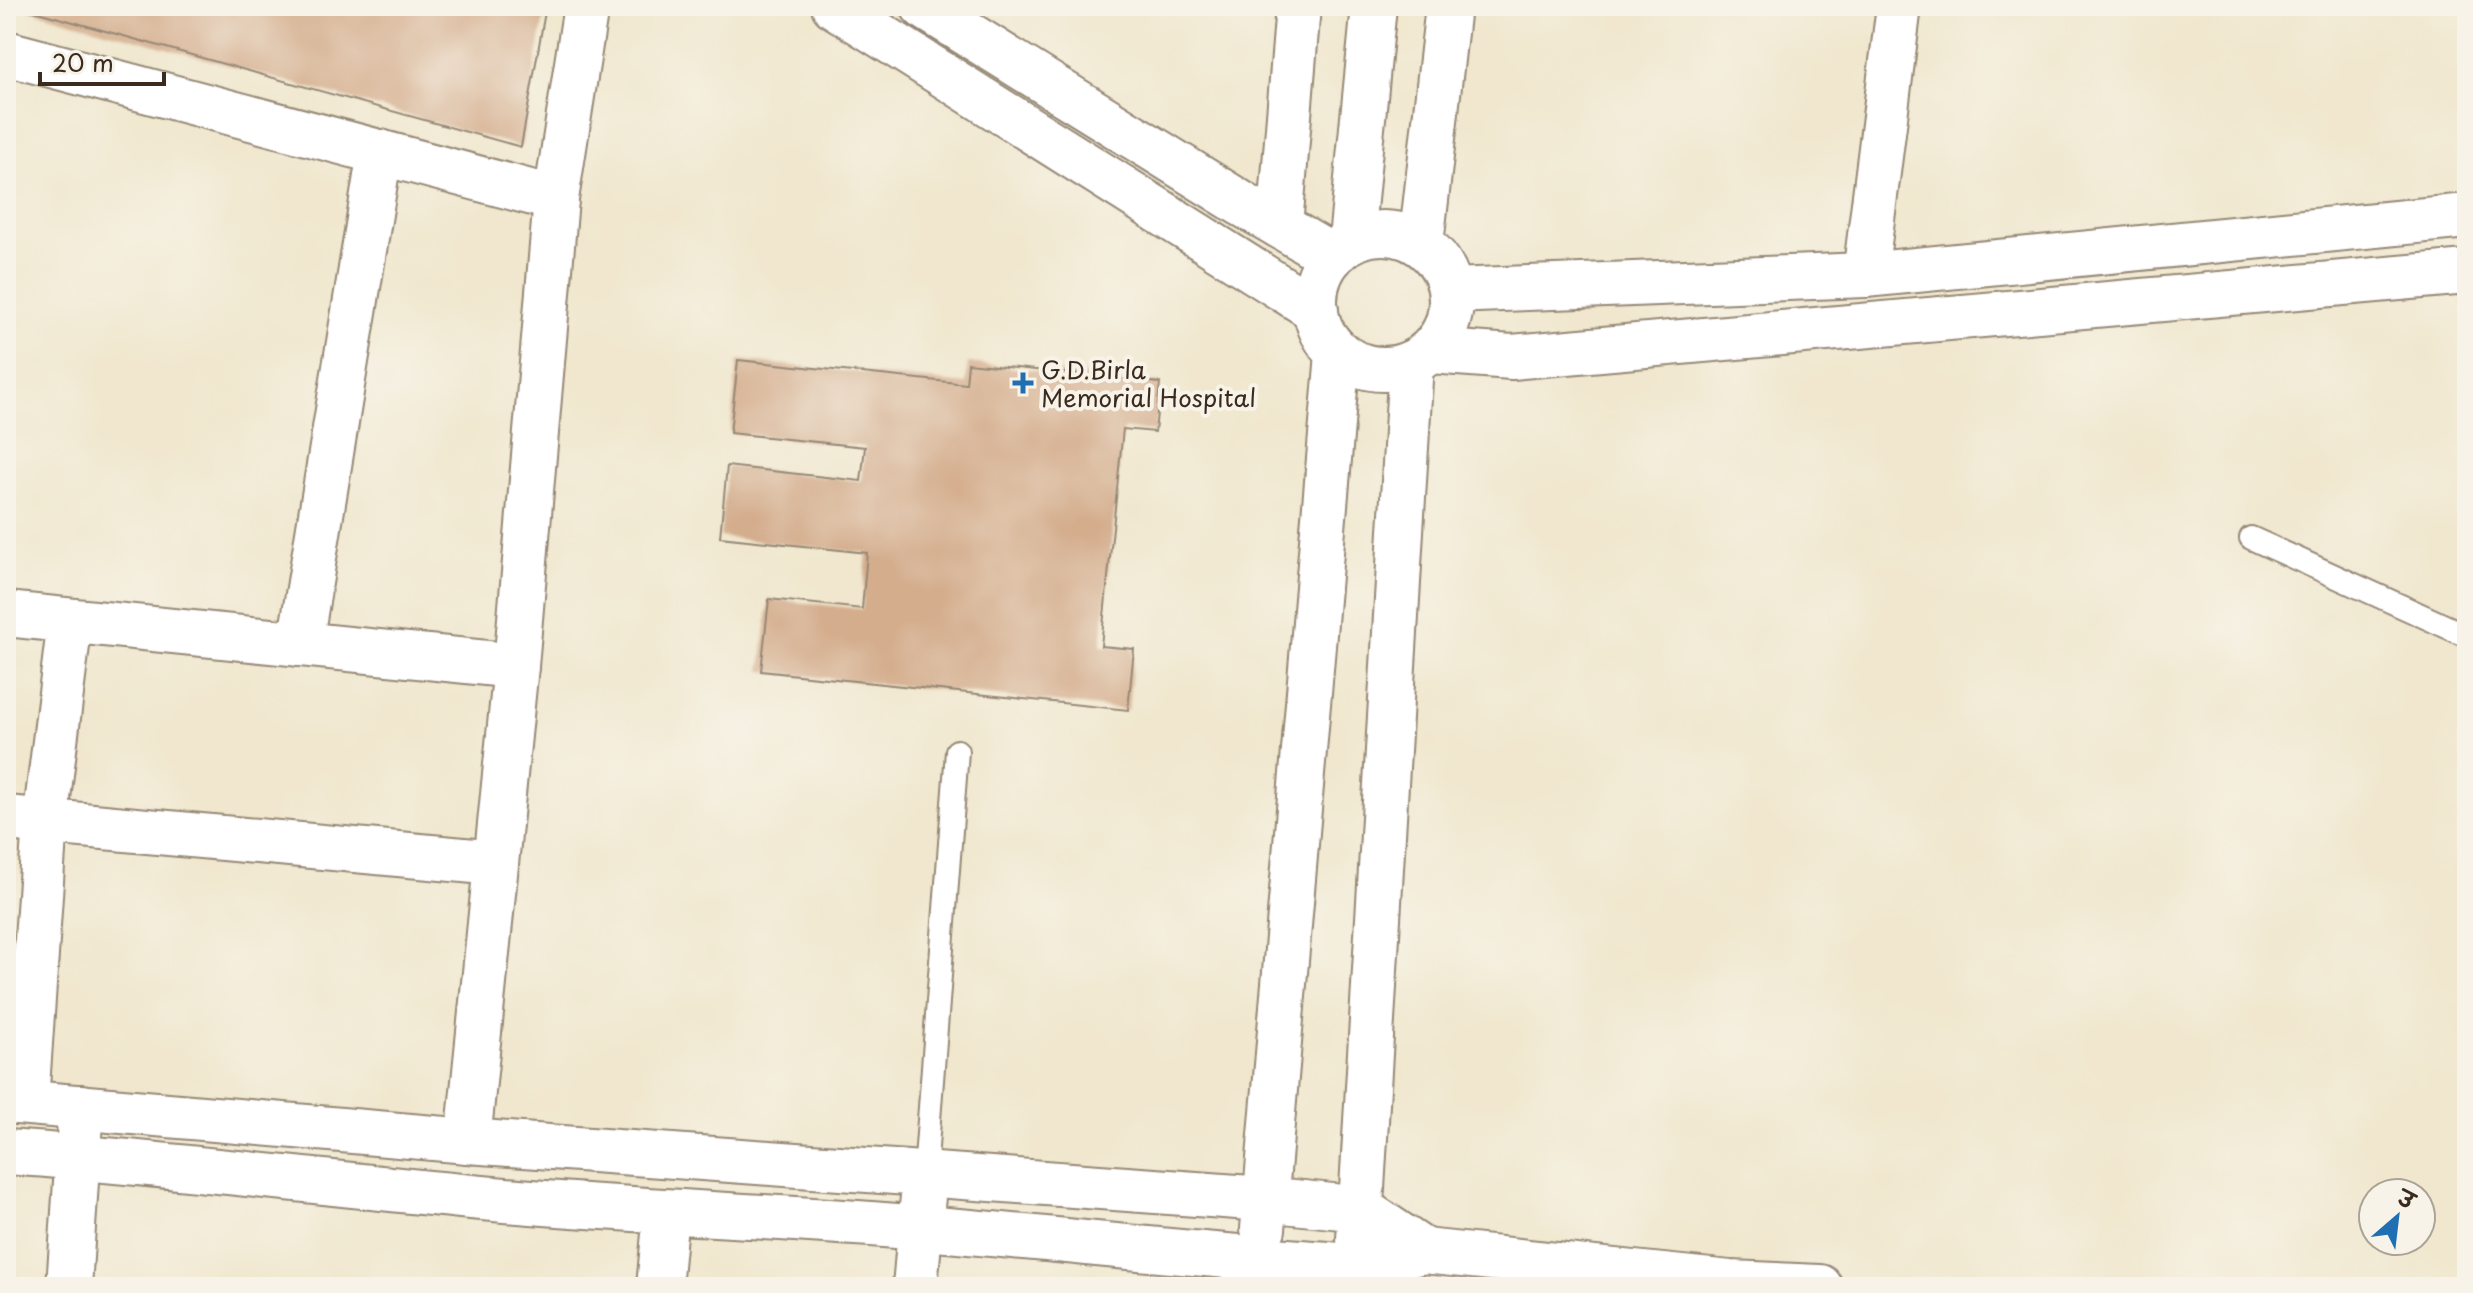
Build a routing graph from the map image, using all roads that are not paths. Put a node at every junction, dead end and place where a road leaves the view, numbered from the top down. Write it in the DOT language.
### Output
graph roads {
  1 [pos="586,6"];
  2 [pos="834,6"];
  3 [pos="1298,6"];
  4 [pos="1374,6"];
  5 [pos="1448,6"];
  6 [pos="1899,6"];
  7 [pos="932,9"];
  8 [pos="6,53"];
  9 [pos="380,152"];
  10 [pos="556,199"];
  11 [pos="2467,216"];
  12 [pos="1280,226"];
  13 [pos="1421,244"];
  14 [pos="1341,247"];
  15 [pos="2467,272"];
  16 [pos="1865,275"];
  17 [pos="1451,291"];
  18 [pos="1316,310"];
  19 [pos="1338,354"];
  20 [pos="1421,357"];
  21 [pos="2251,538"];
  22 [pos="6,614"];
  23 [pos="70,621"];
  24 [pos="2467,636"];
  25 [pos="300,644"];
  26 [pos="516,666"];
  27 [pos="957,751"];
  28 [pos="25,820"];
  29 [pos="496,863"];
  30 [pos="16,1101"];
  31 [pos="81,1107"];
  32 [pos="468,1141"];
  33 [pos="6,1152"];
  34 [pos="78,1157"];
  35 [pos="925,1173"];
  36 [pos="1265,1199"];
  37 [pos="1361,1209"];
  38 [pos="666,1213"];
  39 [pos="921,1228"];
  40 [pos="1424,1251"];
  41 [pos="1259,1274"];
  42 [pos="1357,1276"];
  43 [pos="1730,1285"];
  44 [pos="69,1287"];
  45 [pos="659,1287"];
  46 [pos="915,1287"];
  47 [pos="1820,1287"];
  1 -- 10 [label="street"];
  2 -- 18 [label="street"];
  3 -- 12 [label="street"];
  4 -- 14 [label="street"];
  5 -- 13 [label="street"];
  6 -- 16 [label="street"];
  7 -- 12 [label="street"];
  8 -- 9 [label="street"];
  9 -- 10 [label="street"];
  9 -- 25 [label="street"];
  10 -- 26 [label="street"];
  11 -- 16 [label="street"];
  12 -- 14 [label="street"];
  13 -- 14 [label="street"];
  13 -- 17 [label="street"];
  14 -- 18 [label="street"];
  15 -- 20 [label="street"];
  16 -- 17 [label="street"];
  17 -- 20 [label="street"];
  18 -- 19 [label="street"];
  19 -- 20 [label="street"];
  19 -- 36 [label="street"];
  20 -- 37 [label="street"];
  21 -- 24 [label="lane"];
  22 -- 23 [label="street"];
  23 -- 25 [label="street"];
  23 -- 28 [label="street"];
  25 -- 26 [label="street"];
  26 -- 29 [label="street"];
  27 -- 35 [label="lane"];
  28 -- 29 [label="street"];
  28 -- 30 [label="street"];
  29 -- 32 [label="street"];
  30 -- 31 [label="street"];
  31 -- 32 [label="street"];
  31 -- 34 [label="street"];
  32 -- 35 [label="street"];
  33 -- 34 [label="street"];
  34 -- 38 [label="street"];
  34 -- 44 [label="street"];
  35 -- 36 [label="street"];
  35 -- 39 [label="street"];
  36 -- 37 [label="street"];
  36 -- 41 [label="street"];
  37 -- 40 [label="street"];
  37 -- 42 [label="street"];
  38 -- 39 [label="street"];
  38 -- 45 [label="street"];
  39 -- 41 [label="street"];
  39 -- 46 [label="street"];
  40 -- 42 [label="street"];
  40 -- 43 [label="street"];
  41 -- 42 [label="street"];
  43 -- 47 [label="street"];
}
